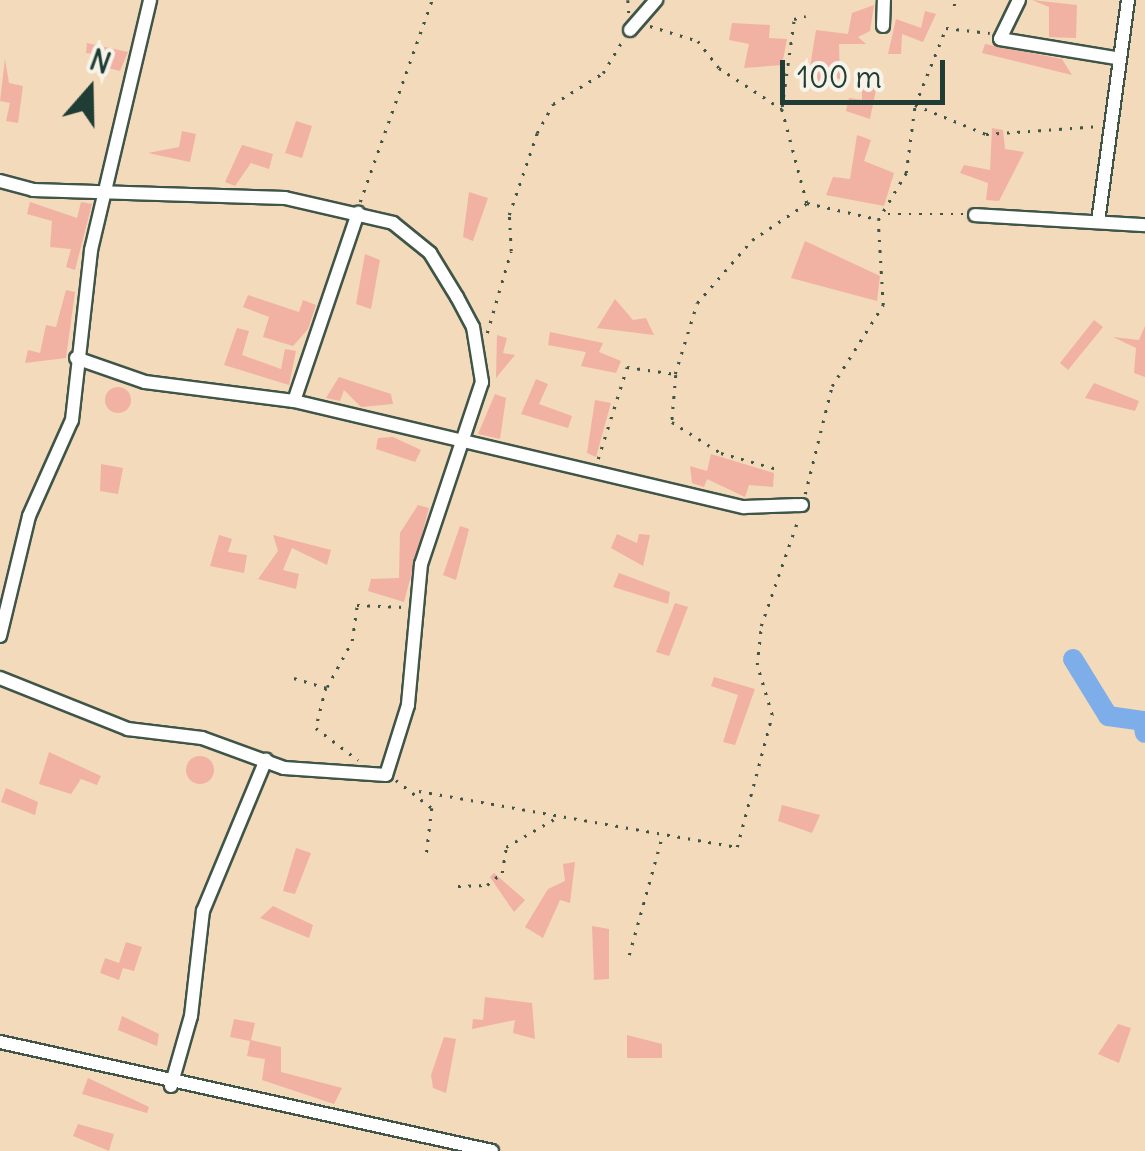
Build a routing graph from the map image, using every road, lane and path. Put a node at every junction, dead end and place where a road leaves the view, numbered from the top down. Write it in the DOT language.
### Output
graph roads {
  1 [pos="150,0"];
  2 [pos="432,0"];
  3 [pos="656,0"];
  4 [pos="884,0"];
  5 [pos="955,0"];
  6 [pos="1019,0"];
  7 [pos="1128,0"];
  8 [pos="954,6"];
  9 [pos="806,16"];
  10 [pos="640,19"];
  11 [pos="883,26"];
  12 [pos="630,30"];
  13 [pos="1000,39"];
  14 [pos="1116,58"];
  15 [pos="915,104"];
  16 [pos="782,109"];
  17 [pos="1106,125"];
  18 [pos="0,180"];
  19 [pos="107,192"];
  20 [pos="807,203"];
  21 [pos="358,213"];
  22 [pos="886,214"];
  23 [pos="974,215"];
  24 [pos="878,220"];
  25 [pos="1098,222"];
  26 [pos="1145,225"];
  27 [pos="76,358"];
  28 [pos="482,362"];
  29 [pos="675,374"];
  30 [pos="294,401"];
  31 [pos="462,445"];
  32 [pos="777,468"];
  33 [pos="580,470"];
  34 [pos="802,505"];
  35 [pos="415,601"];
  36 [pos="0,636"];
  37 [pos="0,678"];
  38 [pos="294,678"];
  39 [pos="326,688"];
  40 [pos="266,760"];
  41 [pos="386,775"];
  42 [pos="419,791"];
  43 [pos="558,816"];
  44 [pos="664,834"];
  45 [pos="426,858"];
  46 [pos="458,886"];
  47 [pos="629,955"];
  48 [pos="0,1042"];
  49 [pos="172,1086"];
  50 [pos="492,1151"];
  1 -- 19 [label="street"];
  2 -- 21 [label="path"];
  3 -- 10 [label="street"];
  4 -- 11 [label="street"];
  5 -- 8 [label="path"];
  6 -- 13 [label="street"];
  7 -- 14 [label="street"];
  9 -- 16 [label="path"];
  10 -- 12 [label="street"];
  10 -- 16 [label="path"];
  12 -- 28 [label="path"];
  13 -- 14 [label="street"];
  13 -- 15 [label="path"];
  14 -- 17 [label="street"];
  15 -- 17 [label="path"];
  15 -- 22 [label="path"];
  16 -- 20 [label="path"];
  17 -- 25 [label="street"];
  18 -- 19 [label="street"];
  19 -- 21 [label="street"];
  19 -- 27 [label="street"];
  20 -- 24 [label="path"];
  20 -- 29 [label="path"];
  21 -- 28 [label="street"];
  21 -- 30 [label="street"];
  22 -- 23 [label="path"];
  22 -- 24 [label="path"];
  23 -- 25 [label="street"];
  24 -- 34 [label="path"];
  25 -- 26 [label="street"];
  27 -- 30 [label="street"];
  27 -- 36 [label="street"];
  28 -- 31 [label="street"];
  29 -- 32 [label="path"];
  29 -- 33 [label="path"];
  30 -- 31 [label="street"];
  31 -- 33 [label="street"];
  31 -- 35 [label="street"];
  33 -- 34 [label="street"];
  34 -- 44 [label="path"];
  35 -- 39 [label="path"];
  35 -- 41 [label="street"];
  37 -- 40 [label="street"];
  38 -- 39 [label="path"];
  39 -- 41 [label="path"];
  40 -- 41 [label="street"];
  40 -- 49 [label="street"];
  41 -- 42 [label="path"];
  42 -- 43 [label="path"];
  42 -- 45 [label="path"];
  43 -- 44 [label="path"];
  43 -- 46 [label="path"];
  44 -- 47 [label="path"];
  48 -- 49 [label="street"];
  49 -- 50 [label="street"];
}
